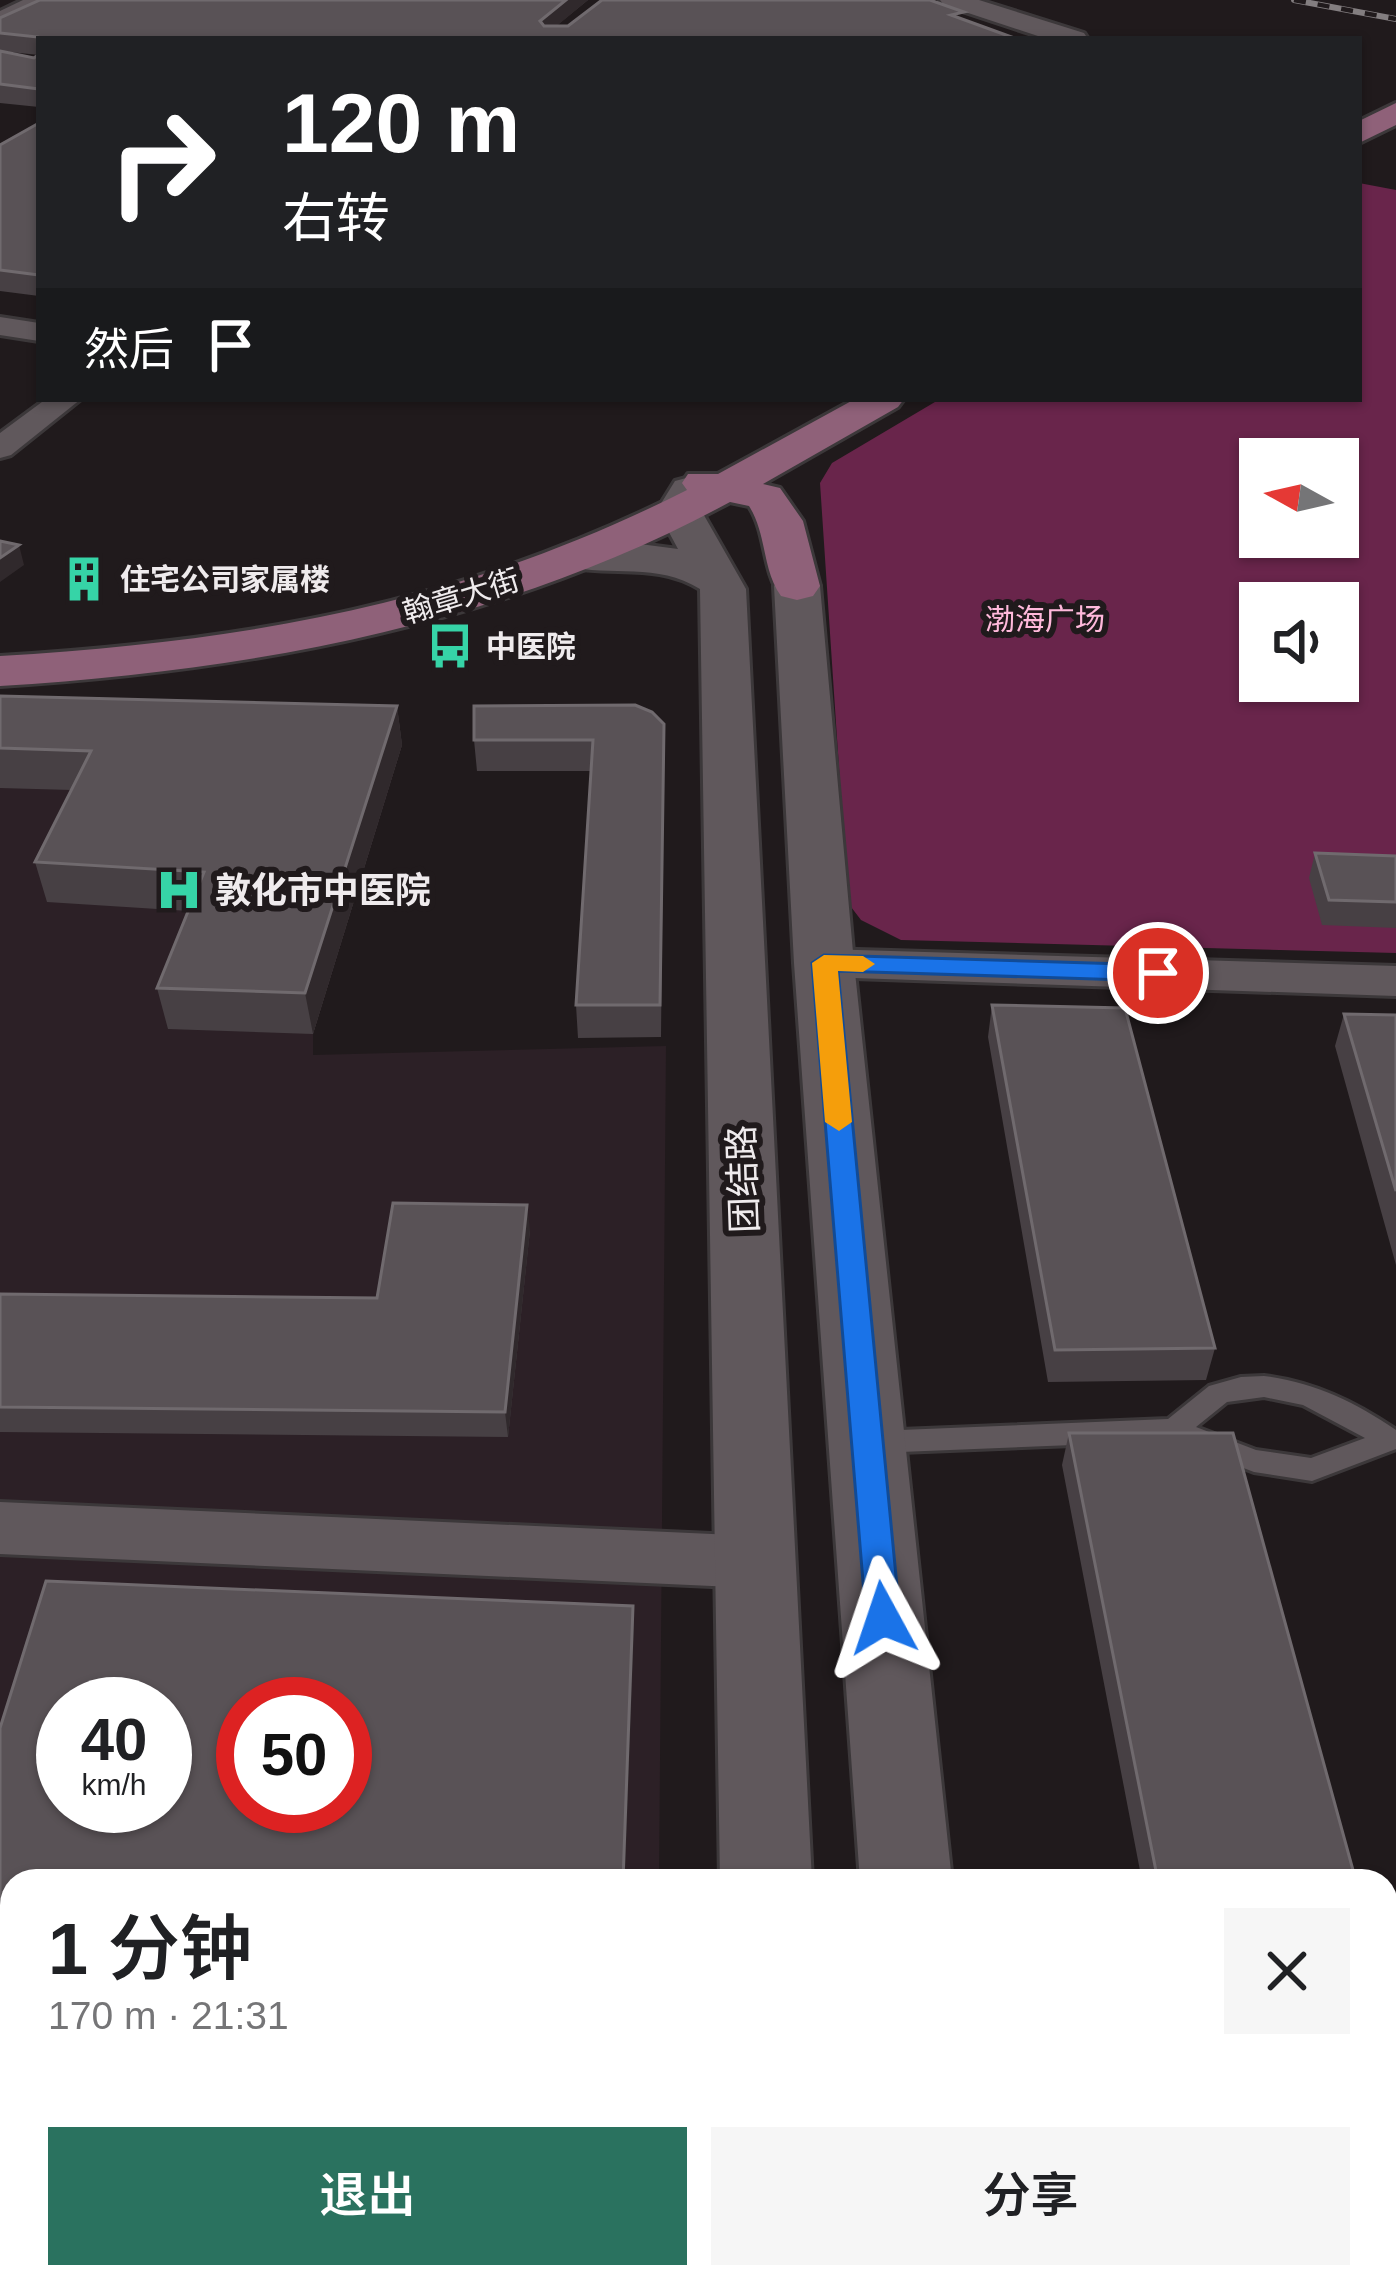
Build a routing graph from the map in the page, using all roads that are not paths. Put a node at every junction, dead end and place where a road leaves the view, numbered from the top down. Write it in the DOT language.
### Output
graph roads {
  1 [pos="39,0"];
  2 [pos="953,0"];
  3 [pos="982,0"];
  4 [pos="0,19"];
  5 [pos="1065,36"];
  6 [pos="1093,36"];
  7 [pos="1396,88"];
  8 [pos="1396,112"];
  9 [pos="1368,134"];
  10 [pos="0,326"];
  11 [pos="36,332"];
  12 [pos="62,402"];
  13 [pos="876,402"];
  14 [pos="843,414"];
  15 [pos="0,448"];
  16 [pos="700,493"];
  17 [pos="781,521"];
  18 [pos="582,556"];
  19 [pos="716,578"];
  20 [pos="0,651"];
  21 [pos="0,671"];
  22 [pos="824,963"];
  23 [pos="1396,981"];
  24 [pos="1174,1430"];
  25 [pos="1393,1440"];
  26 [pos="867,1442"];
  27 [pos="0,1528"];
  28 [pos="756,1562"];
  29 [pos="766,1869"];
  30 [pos="905,1869"];
  1 -- 4 [label="street"];
  2 -- 5 [label="main road"];
  3 -- 6 [label="main road"];
  7 -- 9 [label="main road"];
  8 -- 9 [label="main road"];
  10 -- 11 [label="street"];
  12 -- 15 [label="street"];
  13 -- 14 [label="main road, 翰章大街"];
  14 -- 16 [label="main road, 翰章大街"];
  14 -- 17 [label="main road"];
  16 -- 17 [label="main road"];
  16 -- 18 [label="main road, 翰章大街"];
  16 -- 19 [label="main road, 团结路"];
  16 -- 20 [label="main road, 翰章大街"];
  17 -- 22 [label="main road"];
  18 -- 19 [label="main road"];
  18 -- 21 [label="main road, 翰章大街"];
  19 -- 28 [label="main road, 团结路"];
  22 -- 23 [label="street"];
  22 -- 26 [label="main road"];
  24 -- 25 [label="lane"];
  24 -- 25 [label="lane"];
  24 -- 26 [label="lane"];
  26 -- 30 [label="main road"];
  27 -- 28 [label="street"];
  28 -- 29 [label="main road, 团结路"];
}
